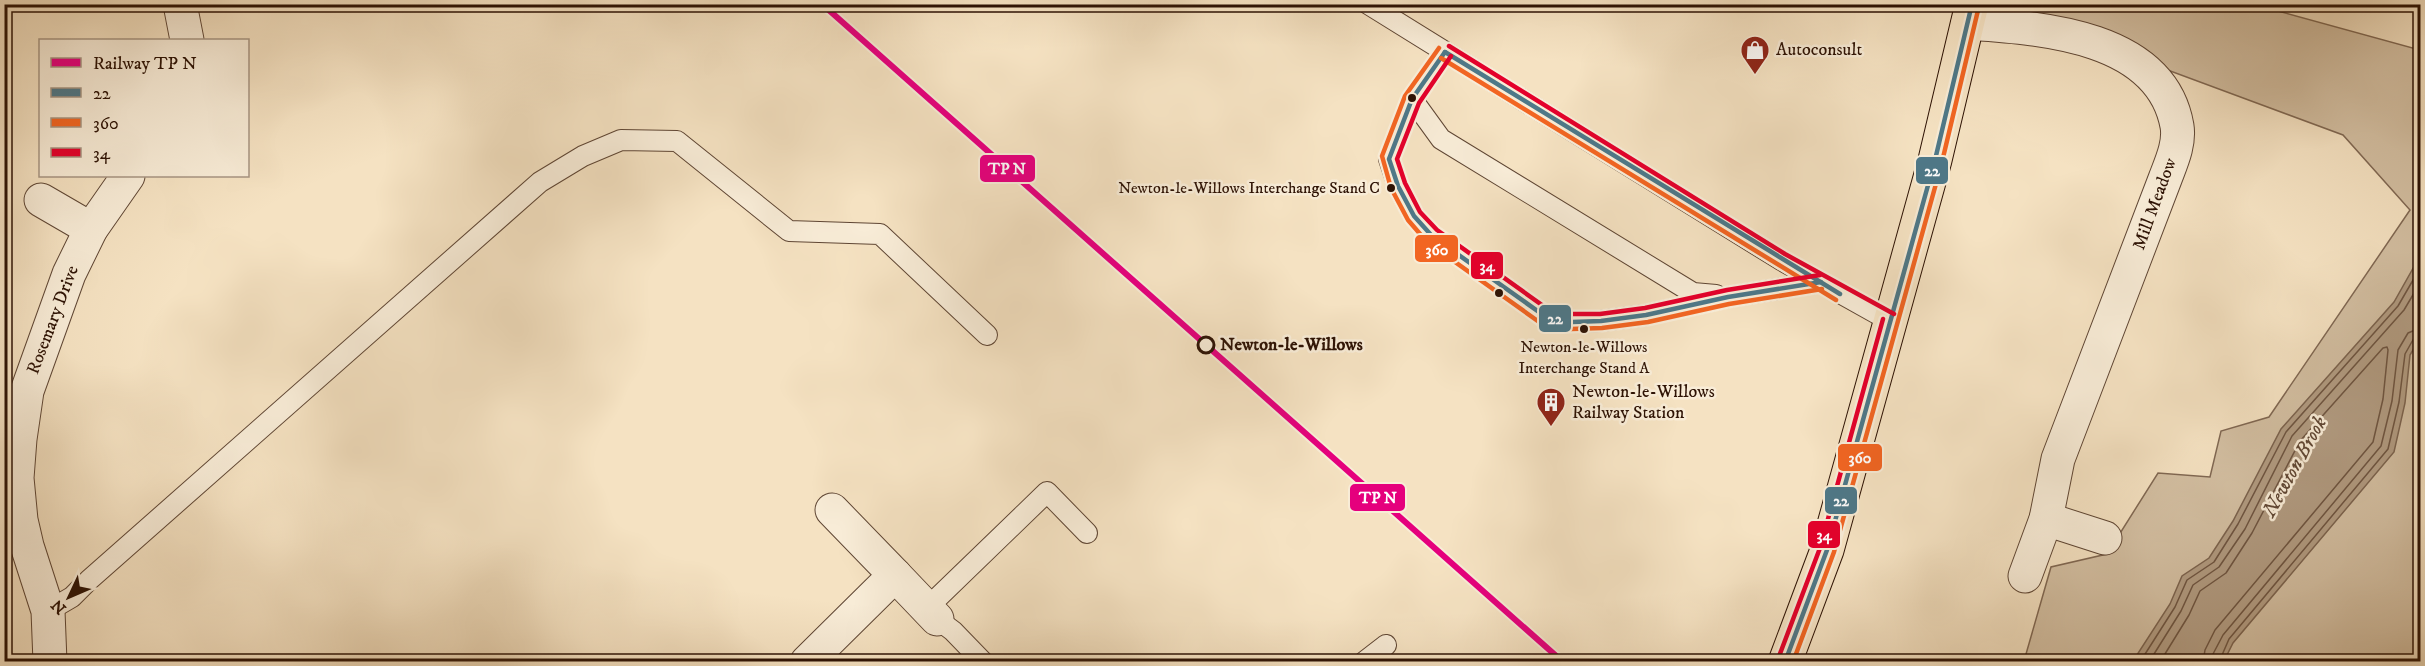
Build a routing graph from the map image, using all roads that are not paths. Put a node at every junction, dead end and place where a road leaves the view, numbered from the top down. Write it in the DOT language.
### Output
graph roads {
  1 [pos="180,4"];
  2 [pos="1368,4"];
  3 [pos="1970,14"];
  4 [pos="187,39"];
  5 [pos="1445,52"];
  6 [pos="1412,99"];
  7 [pos="127,177"];
  8 [pos="41,200"];
  9 [pos="91,228"];
  10 [pos="1821,282"];
  11 [pos="1728,297"];
  12 [pos="1890,321"];
  13 [pos="987,335"];
  14 [pos="832,510"];
  15 [pos="2046,519"];
  16 [pos="1087,533"];
  17 [pos="2105,538"];
  18 [pos="895,575"];
  19 [pos="2025,576"];
  20 [pos="48,611"];
  21 [pos="932,613"];
  22 [pos="1386,645"];
  23 [pos="50,662"];
  24 [pos="807,662"];
  25 [pos="983,662"];
  26 [pos="1364,662"];
  27 [pos="1785,662"];
  1 -- 4 [label="street"];
  2 -- 5 [label="lane"];
  3 -- 12 [label="main road"];
  3 -- 15 [label="street, Mill Meadow"];
  5 -- 6 [label="lane"];
  5 -- 10 [label="lane"];
  6 -- 11 [label="lane"];
  6 -- 11 [label="lane"];
  7 -- 9 [label="street, Rosemary Drive"];
  8 -- 9 [label="street"];
  9 -- 20 [label="street, Rosemary Drive"];
  10 -- 11 [label="lane"];
  10 -- 12 [label="lane"];
  12 -- 27 [label="main road"];
  13 -- 20 [label="lane"];
  14 -- 18 [label="street"];
  15 -- 17 [label="street"];
  15 -- 19 [label="street, Mill Meadow"];
  16 -- 21 [label="lane"];
  18 -- 21 [label="street"];
  18 -- 24 [label="street"];
  20 -- 23 [label="street, Rosemary Drive"];
  21 -- 25 [label="lane"];
  22 -- 26 [label="lane"];
}
